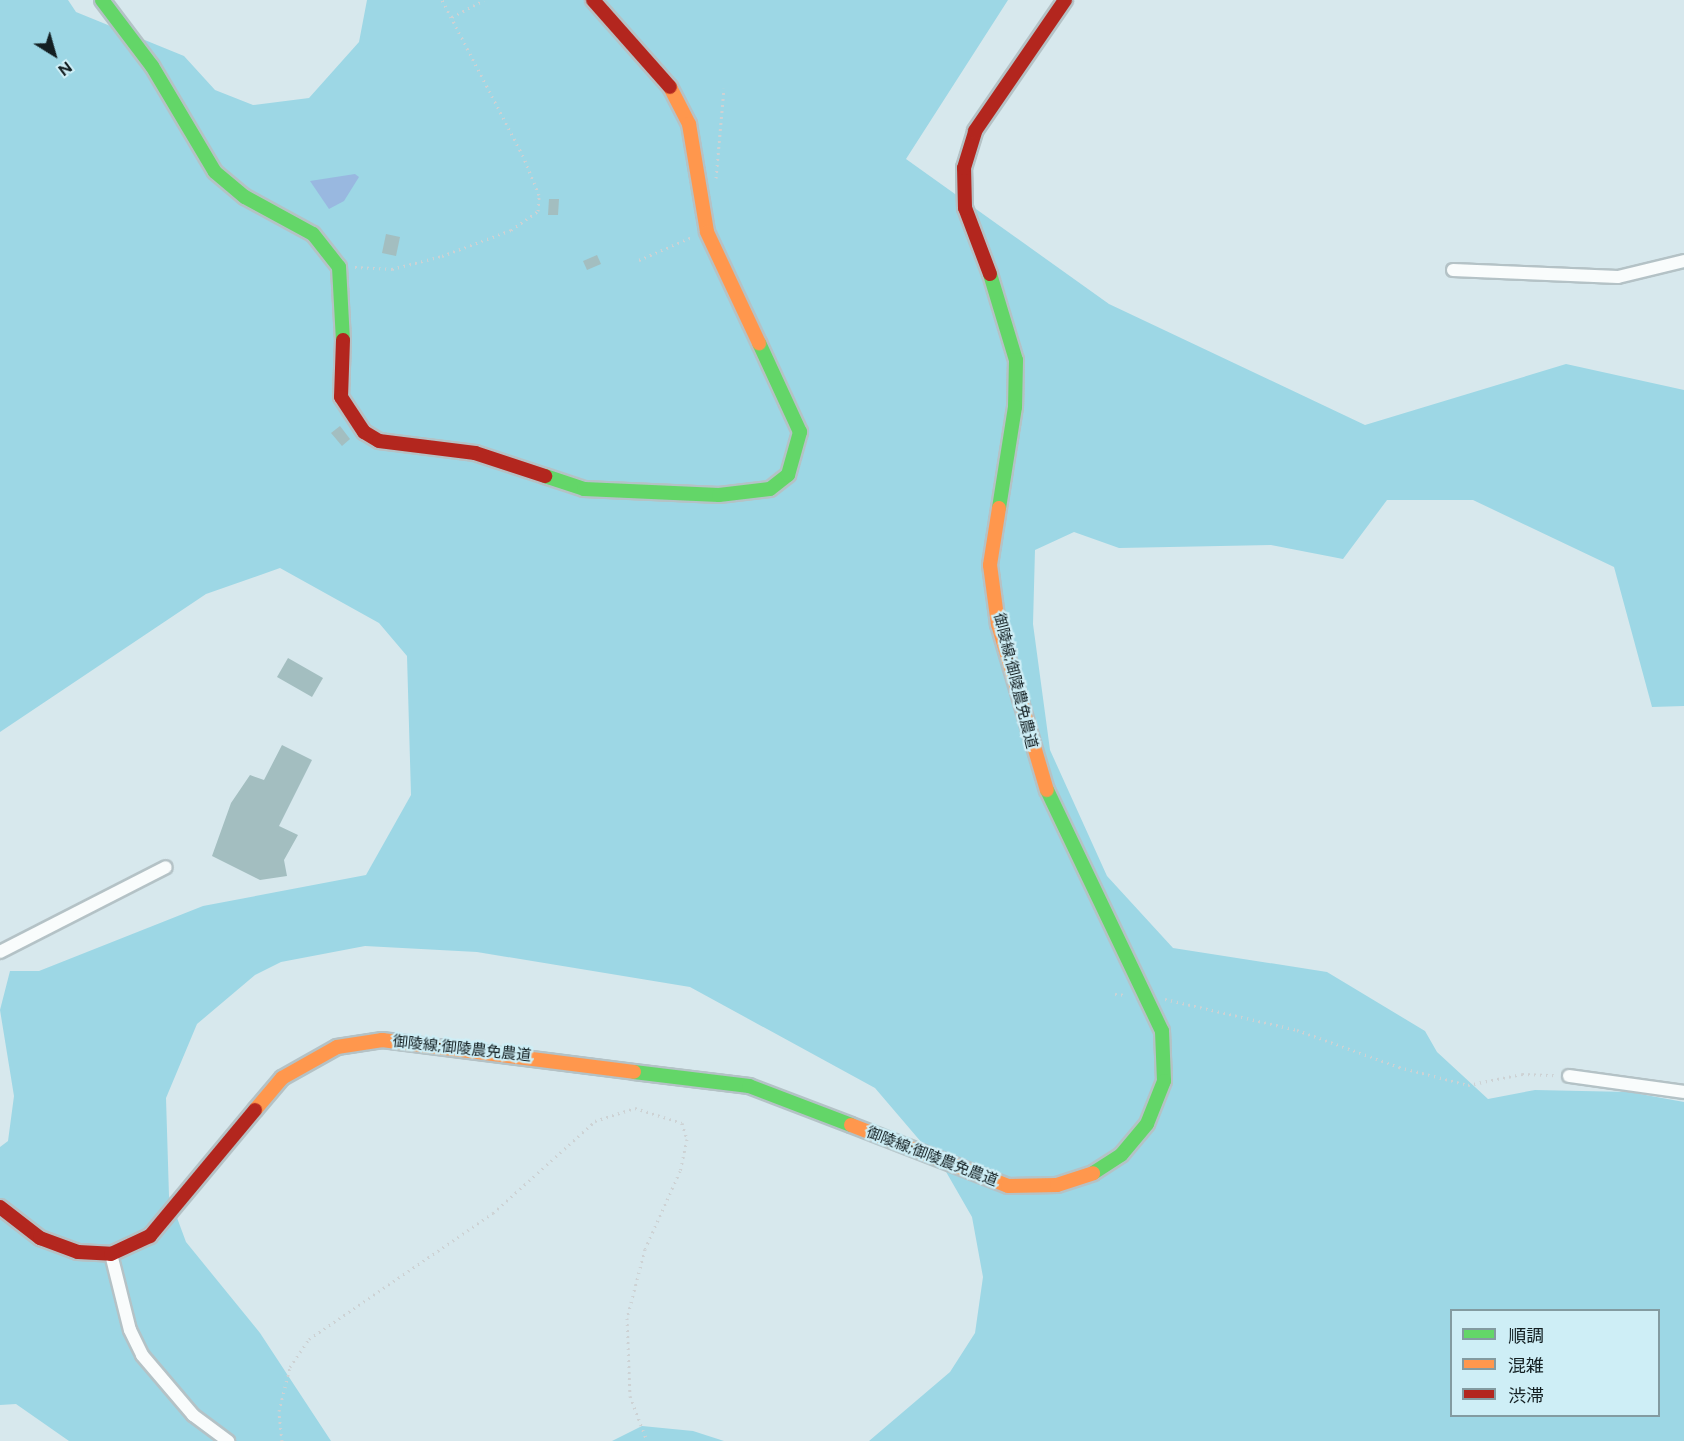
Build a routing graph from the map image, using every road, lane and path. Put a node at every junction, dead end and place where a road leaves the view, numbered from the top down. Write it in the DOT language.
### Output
graph roads {
  1 [pos="102,0"];
  2 [pos="442,0"];
  3 [pos="484,0"];
  4 [pos="593,0"];
  5 [pos="1065,0"];
  6 [pos="452,17"];
  7 [pos="724,88"];
  8 [pos="716,182"];
  9 [pos="706,232"];
  10 [pos="334,259"];
  11 [pos="639,260"];
  12 [pos="1684,261"];
  13 [pos="1453,270"];
  14 [pos="166,867"];
  15 [pos="0,952"];
  16 [pos="1115,994"];
  17 [pos="1134,996"];
  18 [pos="1153,998"];
  19 [pos="1569,1076"];
  20 [pos="1684,1092"];
  21 [pos="0,1207"];
  22 [pos="111,1254"];
  23 [pos="228,1441"];
  24 [pos="282,1441"];
  25 [pos="647,1441"];
  1 -- 10 [label="street"];
  2 -- 6 [label="path"];
  3 -- 6 [label="path"];
  4 -- 9 [label="street"];
  5 -- 22 [label="street, 御陵線;御陵農免農道"];
  6 -- 10 [label="path"];
  7 -- 8 [label="path"];
  9 -- 10 [label="street"];
  9 -- 11 [label="path"];
  12 -- 13 [label="street"];
  14 -- 15 [label="street"];
  16 -- 17 [label="path"];
  18 -- 19 [label="path"];
  19 -- 20 [label="street"];
  21 -- 22 [label="street, 御陵線;御陵農免農道"];
  22 -- 23 [label="street"];
  24 -- 25 [label="path"];
}
